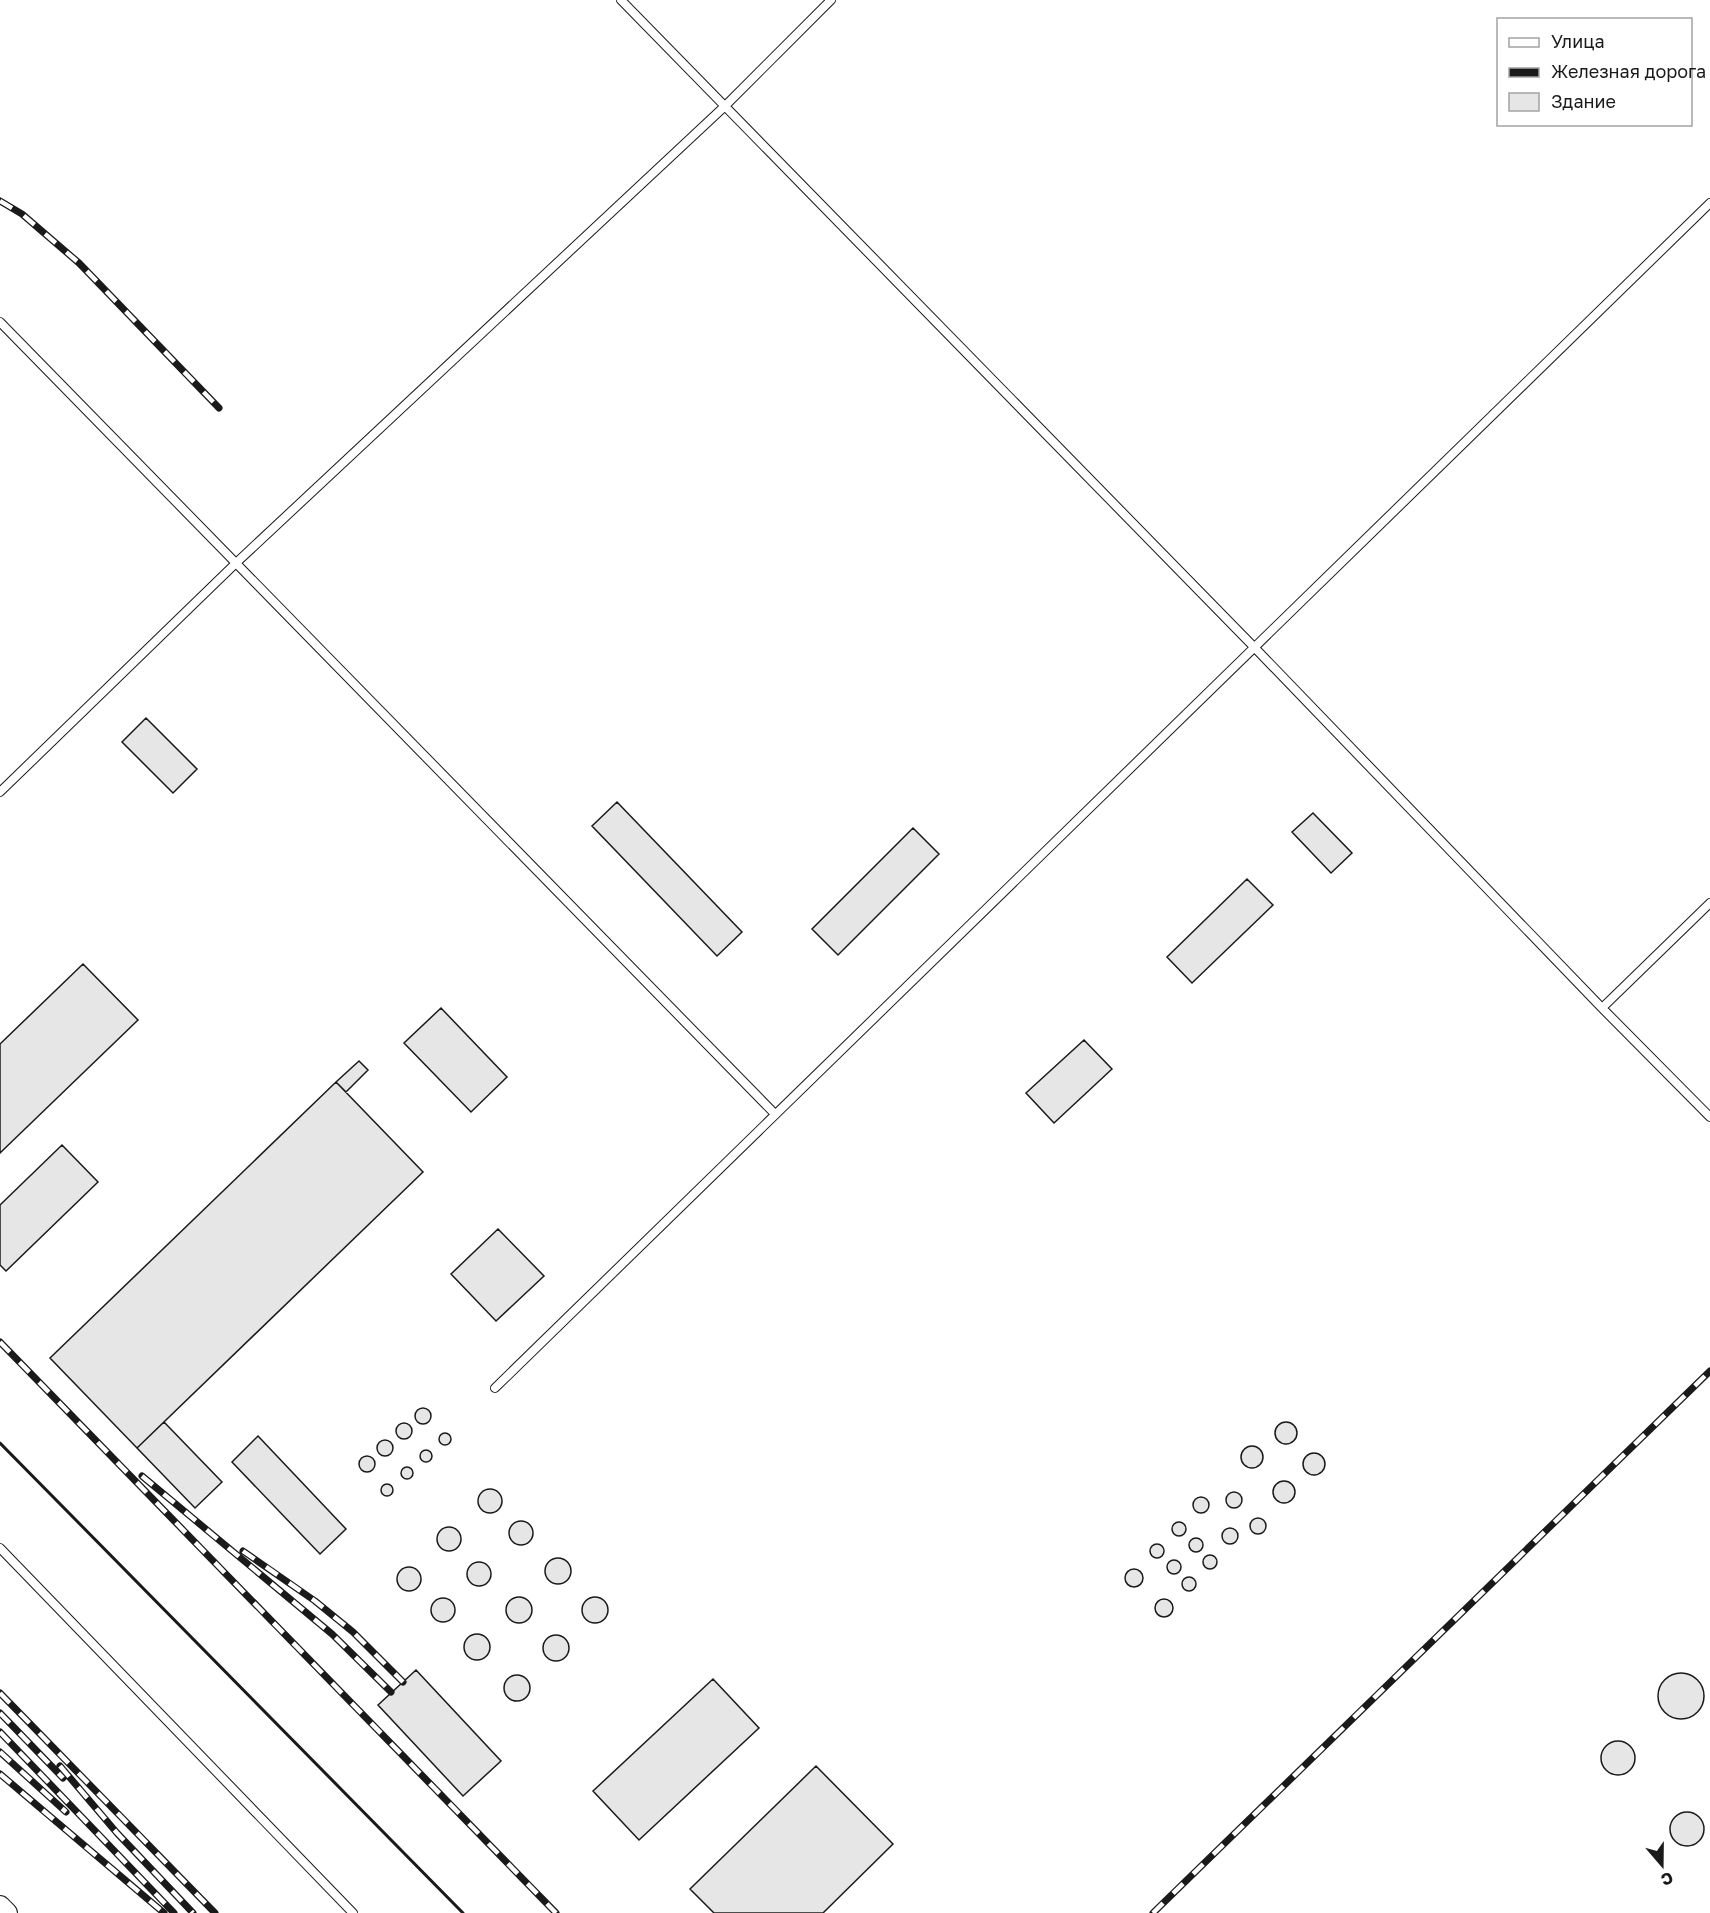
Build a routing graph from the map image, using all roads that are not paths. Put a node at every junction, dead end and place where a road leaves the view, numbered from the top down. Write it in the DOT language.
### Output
graph roads {
  1 [pos="621,0"];
  2 [pos="831,0"];
  3 [pos="725,106"];
  4 [pos="1710,203"];
  5 [pos="0,322"];
  6 [pos="236,563"];
  7 [pos="1254,647"];
  8 [pos="0,792"];
  9 [pos="1710,903"];
  10 [pos="1602,1008"];
  11 [pos="775,1114"];
  12 [pos="1710,1117"];
  13 [pos="495,1388"];
  14 [pos="0,1548"];
  15 [pos="0,1906"];
  16 [pos="7,1913"];
  17 [pos="353,1913"];
  1 -- 3 [label="lane"];
  2 -- 3 [label="lane"];
  3 -- 6 [label="lane"];
  3 -- 7 [label="lane"];
  4 -- 7 [label="lane"];
  5 -- 6 [label="lane"];
  6 -- 8 [label="lane"];
  6 -- 11 [label="lane"];
  7 -- 10 [label="lane"];
  7 -- 11 [label="lane"];
  9 -- 10 [label="lane"];
  10 -- 12 [label="lane"];
  11 -- 13 [label="lane"];
  14 -- 17 [label="lane"];
  15 -- 16 [label="street"];
}
